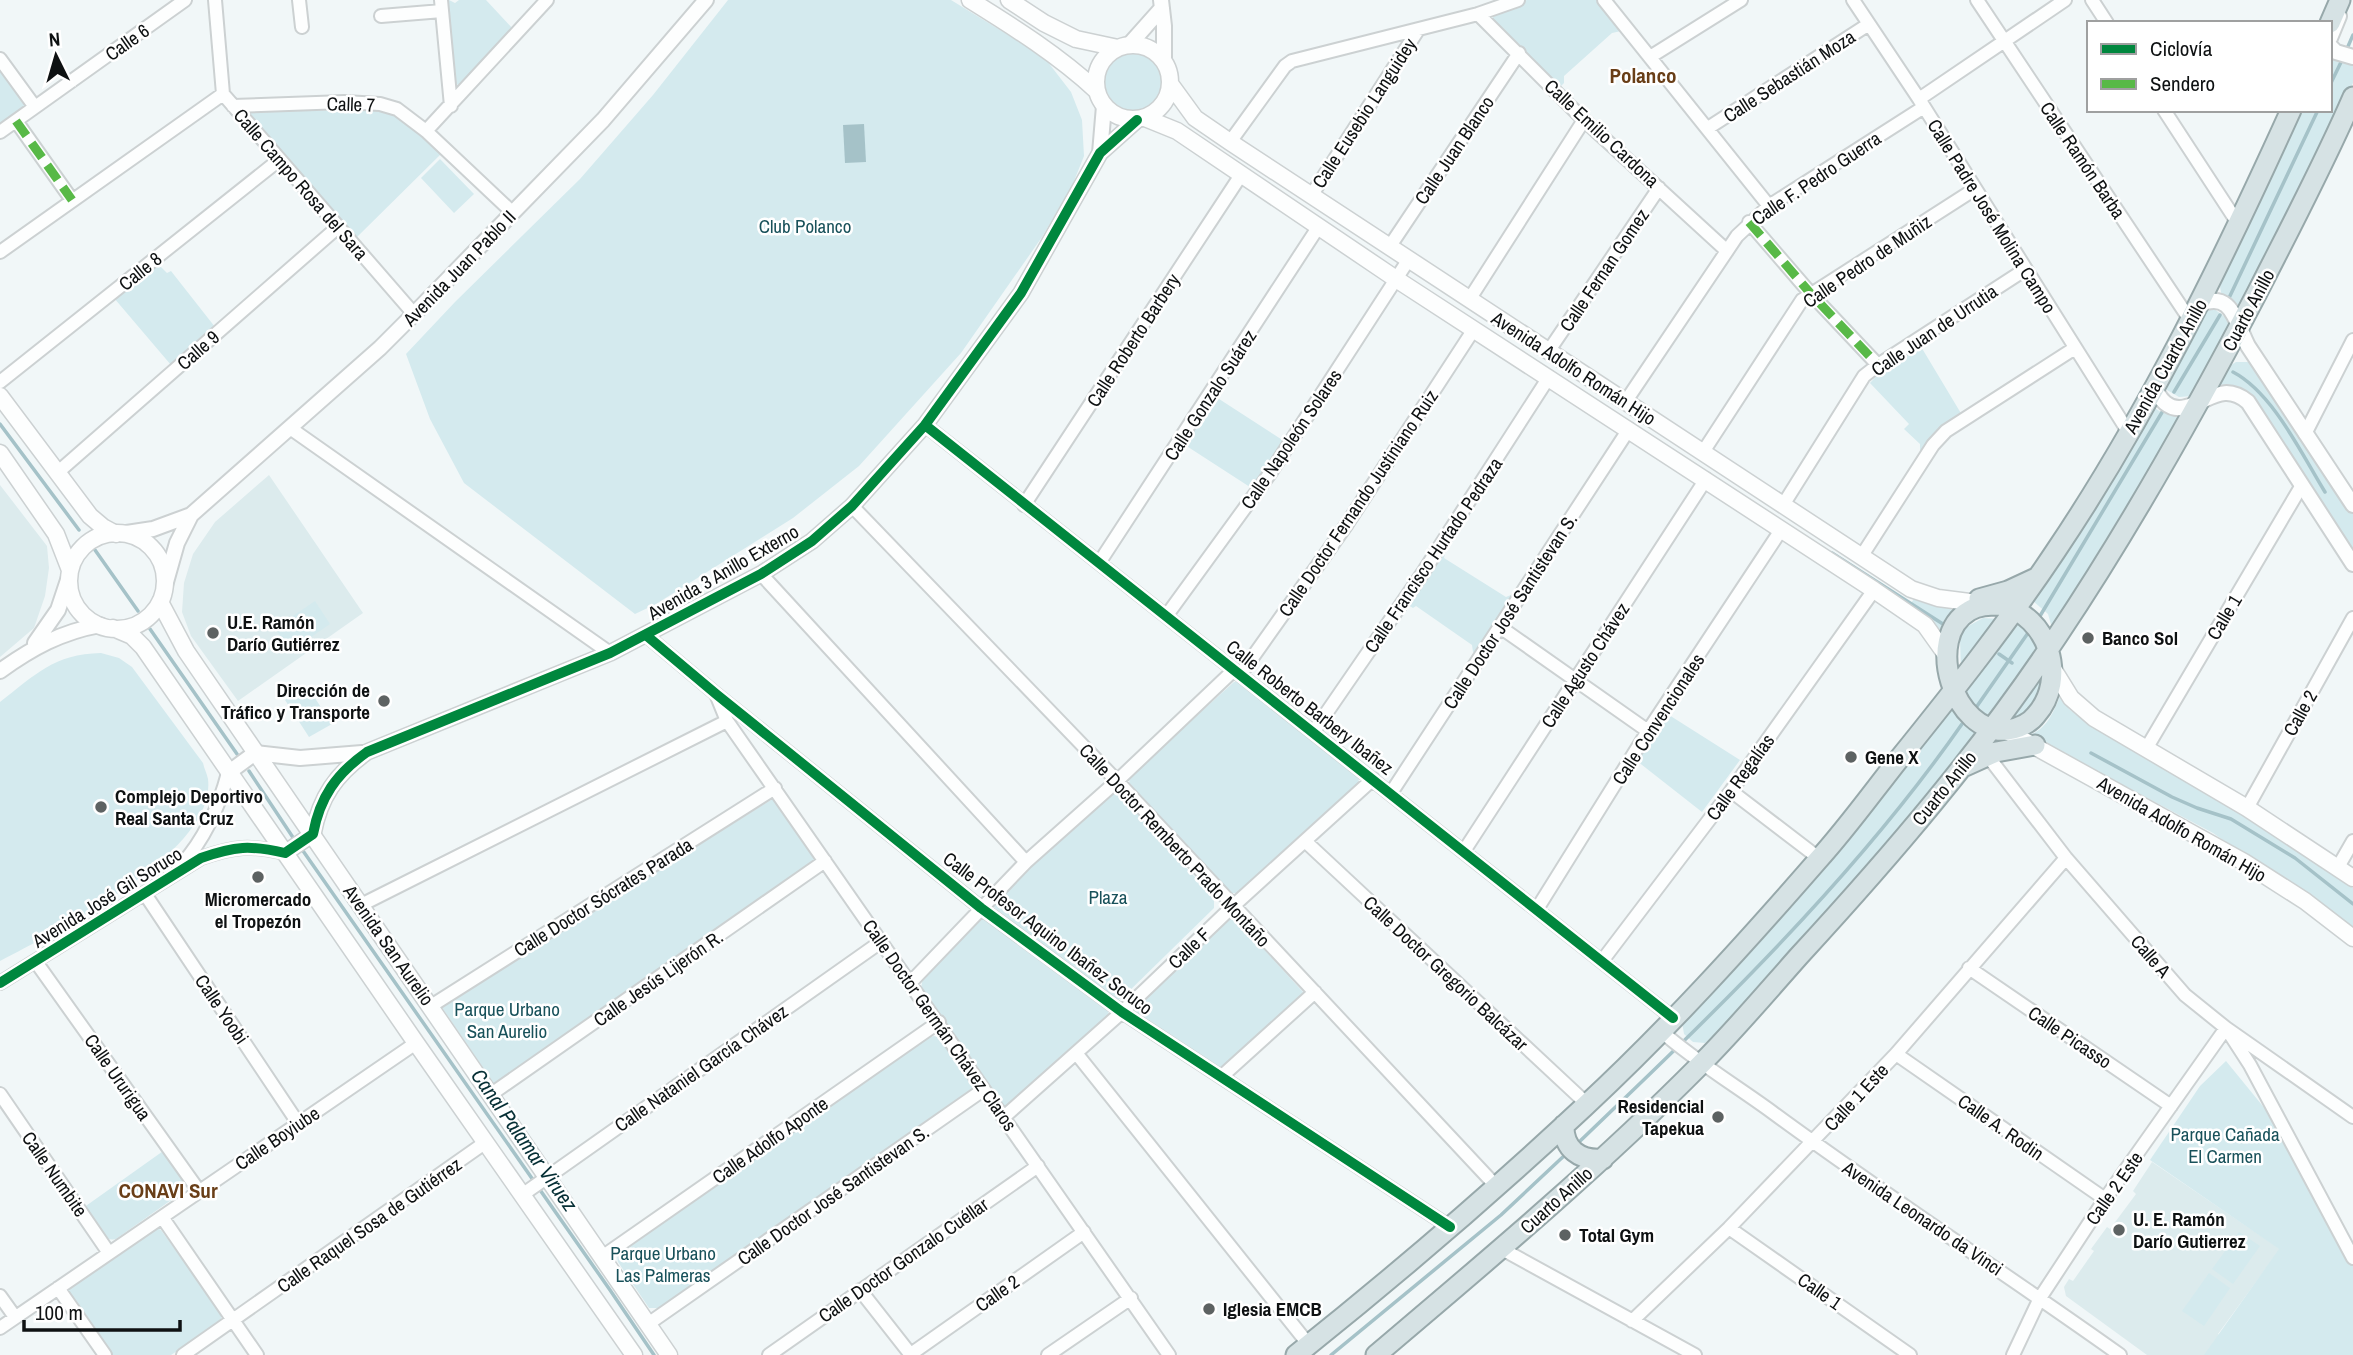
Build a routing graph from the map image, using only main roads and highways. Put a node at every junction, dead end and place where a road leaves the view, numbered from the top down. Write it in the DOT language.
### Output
graph roads {
  1 [pos="971,0"];
  2 [pos="1009,0"];
  3 [pos="2339,1"];
  4 [pos="2331,21"];
  5 [pos="1124,46"];
  6 [pos="1171,85"];
  7 [pos="2353,97"];
  8 [pos="1100,99"];
  9 [pos="2290,112"];
  10 [pos="1141,119"];
  11 [pos="1177,131"];
  12 [pos="1230,142"];
  13 [pos="0,397"];
  14 [pos="0,453"];
  15 [pos="118,534"];
  16 [pos="1827,534"];
  17 [pos="1814,551"];
  18 [pos="70,574"];
  19 [pos="2037,578"];
  20 [pos="159,601"];
  21 [pos="1961,602"];
  22 [pos="2007,607"];
  23 [pos="107,627"];
  24 [pos="1947,656"];
  25 [pos="2049,657"];
  26 [pos="1954,691"];
  27 [pos="1998,729"];
  28 [pos="2035,745"];
  29 [pos="1959,770"];
  30 [pos="2353,878"];
  31 [pos="2353,938"];
  32 [pos="1564,1125"];
  33 [pos="1542,1145"];
  34 [pos="1571,1153"];
  35 [pos="1603,1159"];
  36 [pos="1582,1178"];
  37 [pos="1303,1350"];
  38 [pos="634,1355"];
  39 [pos="669,1355"];
  40 [pos="1376,1355"];
  1 -- 8 [label="main road"];
  2 -- 5 [label="main road"];
  3 -- 4 [label="highway"];
  5 -- 6 [label="main road"];
  5 -- 8 [label="main road"];
  6 -- 10 [label="main road"];
  6 -- 12 [label="main road, Avenida Adolfo Román Hijo"];
  7 -- 25 [label="highway, Cuarto Anillo"];
  8 -- 10 [label="main road"];
  9 -- 19 [label="highway, Avenida Cuarto Anillo"];
  10 -- 11 [label="main road, Avenida Adolfo Román Hijo"];
  11 -- 12 [label="main road"];
  11 -- 17 [label="main road, Avenida Adolfo Román Hijo"];
  12 -- 16 [label="main road, Avenida Adolfo Román Hijo"];
  13 -- 15 [label="main road"];
  14 -- 18 [label="main road"];
  15 -- 18 [label="main road"];
  15 -- 20 [label="main road"];
  16 -- 17 [label="main road"];
  16 -- 21 [label="main road, Avenida Adolfo Román Hijo"];
  17 -- 24 [label="main road, Avenida Adolfo Román Hijo"];
  18 -- 23 [label="main road"];
  19 -- 21 [label="highway"];
  19 -- 22 [label="highway, Avenida Cuarto Anillo"];
  20 -- 23 [label="main road"];
  20 -- 39 [label="main road, Avenida San Aurelio"];
  21 -- 22 [label="main road, Avenida Adolfo Román Hijo"];
  22 -- 24 [label="highway"];
  22 -- 25 [label="highway"];
  22 -- 26 [label="highway"];
  23 -- 38 [label="main road, Avenida San Aurelio"];
  24 -- 26 [label="highway"];
  25 -- 27 [label="highway, Cuarto Anillo"];
  25 -- 27 [label="highway"];
  25 -- 30 [label="main road"];
  26 -- 27 [label="highway"];
  26 -- 32 [label="highway"];
  27 -- 28 [label="main road, Avenida Adolfo Román Hijo"];
  27 -- 29 [label="highway, Cuarto Anillo"];
  28 -- 29 [label="highway"];
  28 -- 31 [label="main road, Avenida Adolfo Román Hijo"];
  29 -- 35 [label="highway, Cuarto Anillo"];
  32 -- 33 [label="highway"];
  32 -- 34 [label="highway"];
  33 -- 34 [label="highway"];
  33 -- 37 [label="highway"];
  34 -- 35 [label="highway"];
  34 -- 36 [label="highway"];
  35 -- 36 [label="highway, Cuarto Anillo"];
  36 -- 40 [label="highway, Cuarto Anillo"];
}
